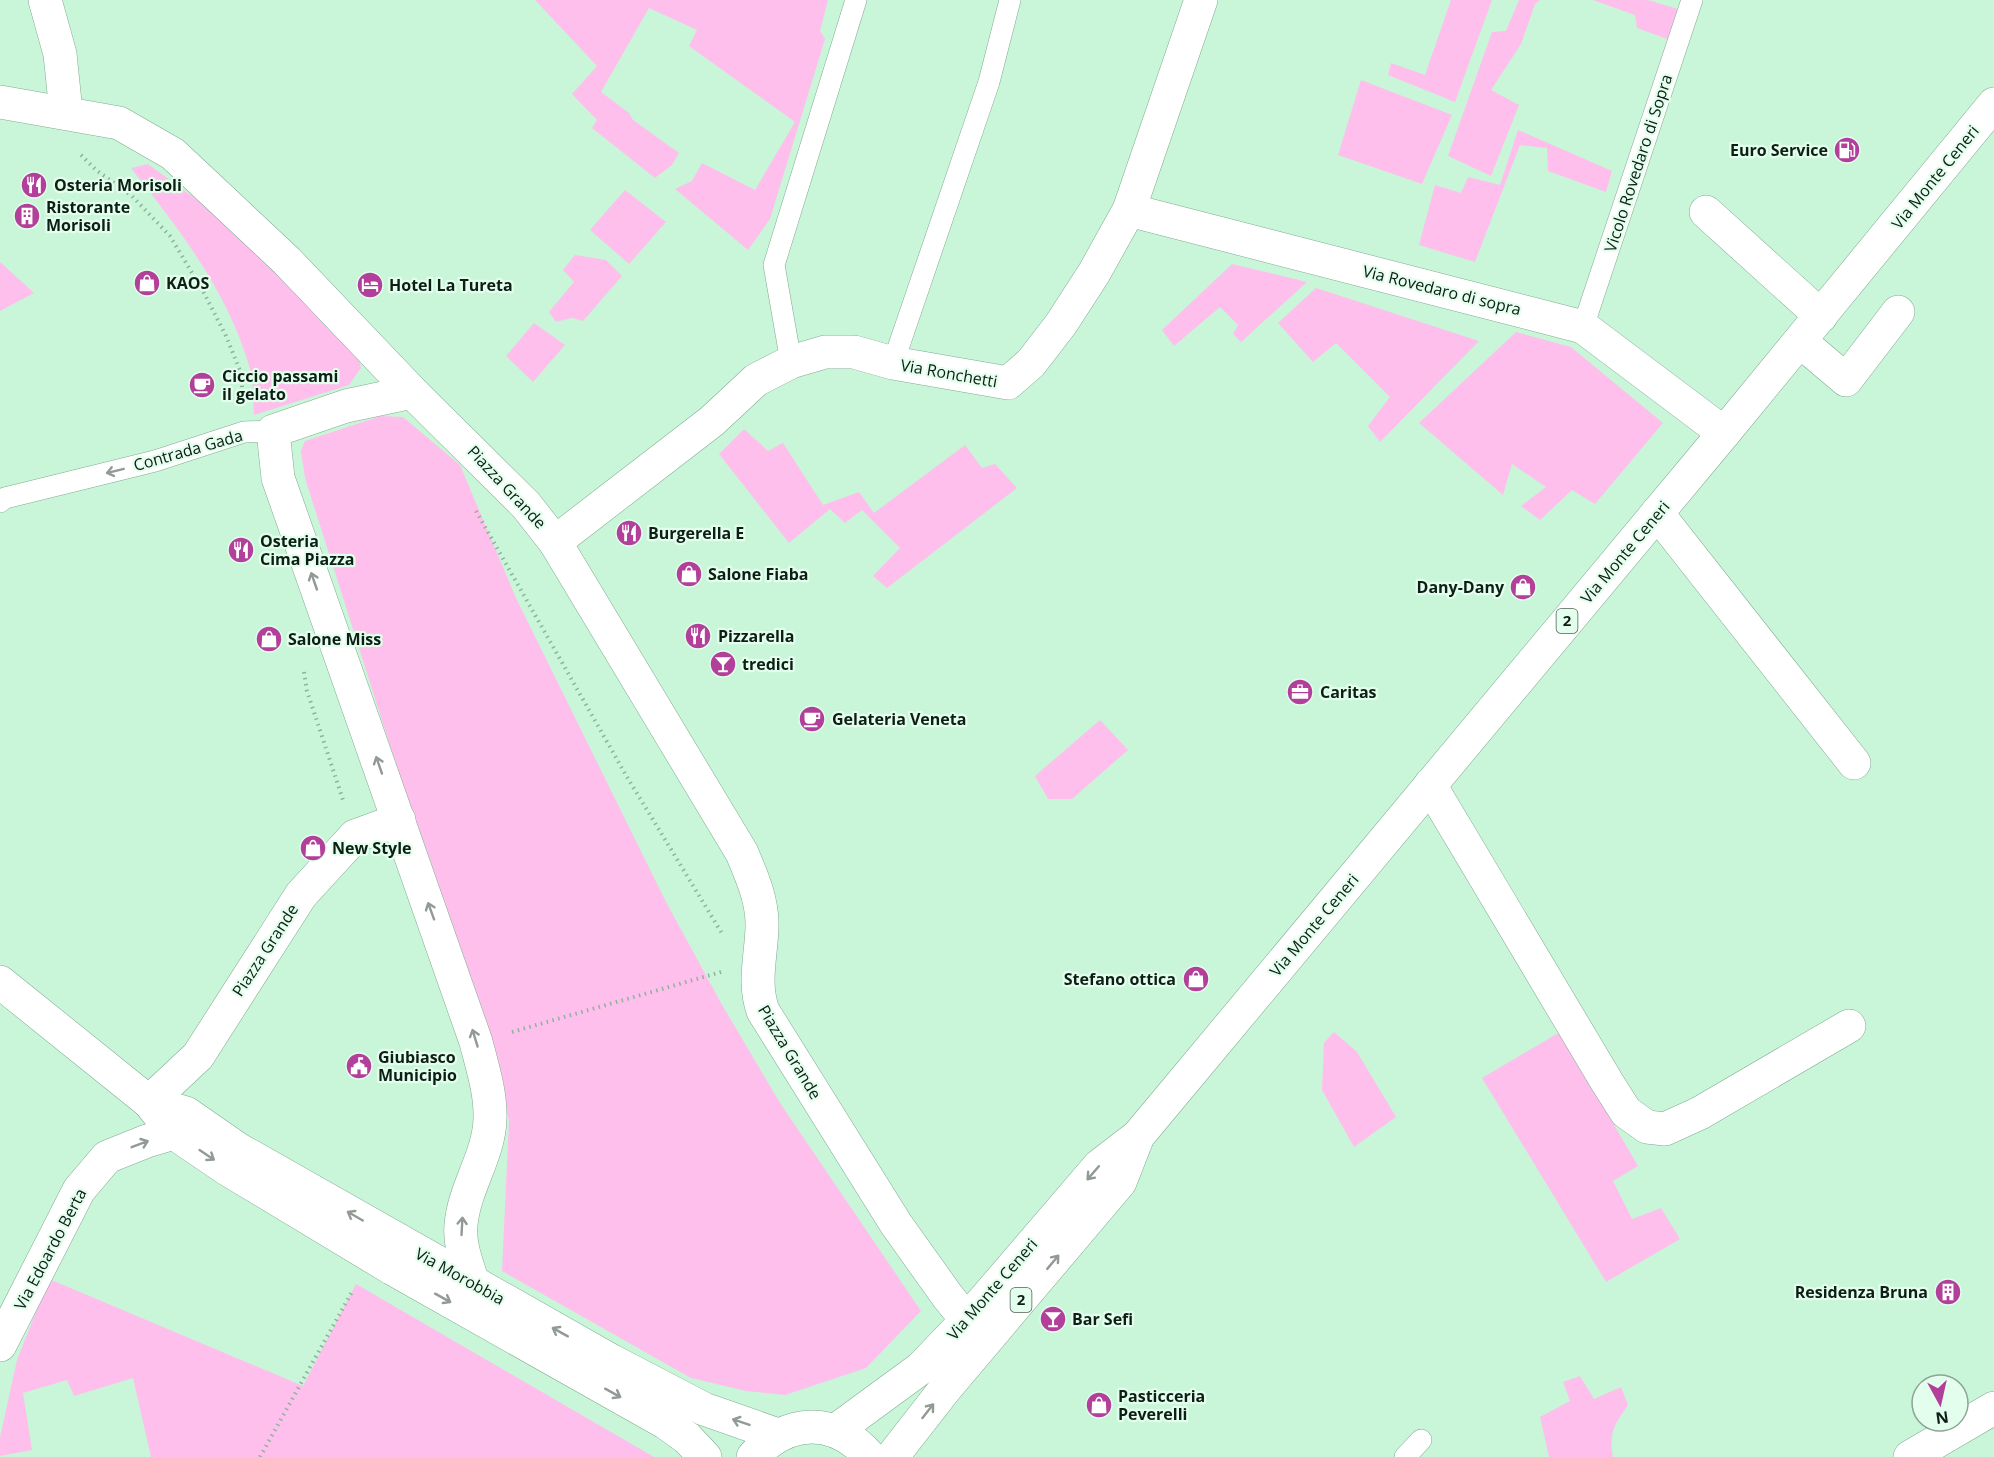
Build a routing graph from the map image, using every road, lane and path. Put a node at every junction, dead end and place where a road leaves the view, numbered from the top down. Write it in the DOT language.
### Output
graph roads {
  1 [pos="45,0"];
  2 [pos="856,0"];
  3 [pos="1010,0"];
  4 [pos="1201,0"];
  5 [pos="1692,0"];
  6 [pos="0,102"];
  7 [pos="1994,104"];
  8 [pos="66,112"];
  9 [pos="1129,210"];
  10 [pos="1706,213"];
  11 [pos="1898,312"];
  12 [pos="1821,316"];
  13 [pos="1583,327"];
  14 [pos="1800,341"];
  15 [pos="791,362"];
  16 [pos="892,363"];
  17 [pos="412,392"];
  18 [pos="258,432"];
  19 [pos="1724,433"];
  20 [pos="0,502"];
  21 [pos="471,503"];
  22 [pos="1657,513"];
  23 [pos="555,542"];
  24 [pos="1854,763"];
  25 [pos="1431,785"];
  26 [pos="399,820"];
  27 [pos="724,937"];
  28 [pos="0,982"];
  29 [pos="757,985"];
  30 [pos="1850,1026"];
  31 [pos="476,1042"];
  32 [pos="149,1102"];
  33 [pos="174,1133"];
  34 [pos="1138,1136"];
  35 [pos="372,1257"];
  36 [pos="473,1283"];
  37 [pos="967,1320"];
  38 [pos="0,1345"];
  39 [pos="1994,1408"];
  40 [pos="835,1431"];
  41 [pos="778,1435"];
  42 [pos="1421,1440"];
  43 [pos="260,1457"];
  44 [pos="705,1457"];
  45 [pos="753,1457"];
  46 [pos="870,1457"];
  47 [pos="892,1457"];
  48 [pos="1405,1457"];
  49 [pos="1910,1457"];
  1 -- 8 [label="street"];
  2 -- 15 [label="lane"];
  3 -- 16 [label="lane"];
  4 -- 9 [label="street, Via Ronchetti"];
  5 -- 13 [label="lane, Vicolo Rovedaro di Sopra"];
  6 -- 8 [label="street, Piazza Grande"];
  7 -- 12 [label="street, Via Monte Ceneri / 2"];
  8 -- 17 [label="street, Piazza Grande"];
  8 -- 18 [label="path"];
  9 -- 13 [label="street, Via Rovedaro di sopra"];
  9 -- 16 [label="street, Via Ronchetti"];
  10 -- 12 [label="street"];
  11 -- 14 [label="street"];
  12 -- 14 [label="street, Via Monte Ceneri / 2"];
  13 -- 19 [label="street, Via Rovedaro di sopra"];
  14 -- 19 [label="street, Via Monte Ceneri / 2"];
  15 -- 16 [label="street, Via Ronchetti"];
  15 -- 23 [label="street, Via Ronchetti"];
  17 -- 18 [label="street, Contrada Gada"];
  17 -- 23 [label="street, Piazza Grande"];
  18 -- 20 [label="lane, Contrada Gada, one-way"];
  26 -- 18 [label="street, one-way"];
  19 -- 22 [label="street, Via Monte Ceneri / 2"];
  21 -- 27 [label="path"];
  22 -- 24 [label="street"];
  22 -- 25 [label="street, Via Monte Ceneri / 2"];
  23 -- 29 [label="street, Piazza Grande"];
  25 -- 30 [label="street"];
  25 -- 34 [label="street, Via Monte Ceneri / 2"];
  31 -- 26 [label="street, one-way"];
  26 -- 32 [label="street, Piazza Grande"];
  28 -- 32 [label="street, Via Morobbia"];
  29 -- 31 [label="path"];
  29 -- 37 [label="street, Piazza Grande"];
  36 -- 31 [label="street, one-way"];
  32 -- 33 [label="street, Via Morobbia"];
  36 -- 32 [label="street, Via Morobbia, one-way"];
  33 -- 35 [label="street, Via Morobbia, one-way"];
  38 -- 33 [label="street, Via Edoardo Berta, one-way"];
  34 -- 37 [label="street, Via Monte Ceneri / 2, one-way"];
  47 -- 34 [label="street, Via Monte Ceneri / 2, one-way"];
  35 -- 43 [label="path"];
  35 -- 44 [label="street, Via Morobbia, one-way"];
  41 -- 36 [label="street, Via Morobbia, one-way"];
  37 -- 40 [label="street, Via Monte Ceneri / 2"];
  39 -- 49 [label="street"];
  40 -- 41 [label="street"];
  40 -- 46 [label="street"];
  41 -- 45 [label="street"];
  42 -- 48 [label="lane"];
}
